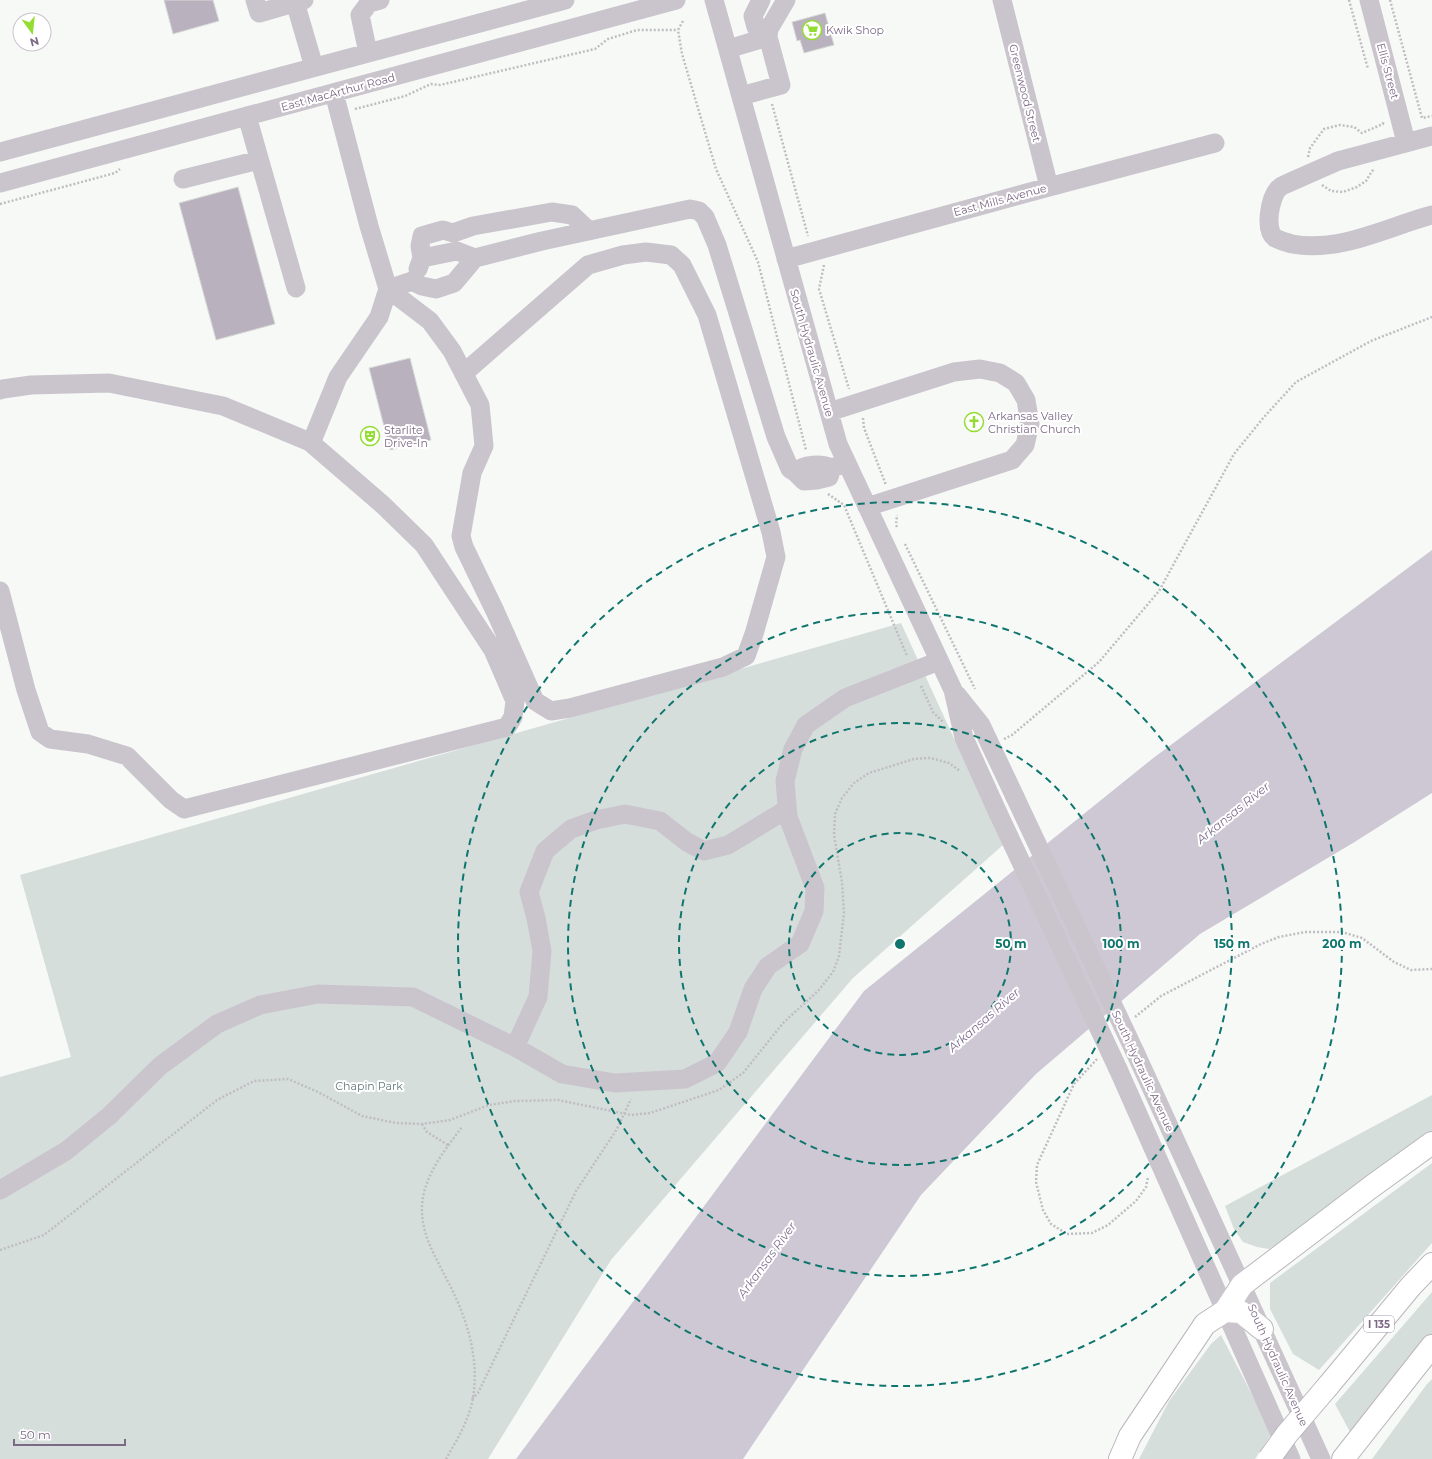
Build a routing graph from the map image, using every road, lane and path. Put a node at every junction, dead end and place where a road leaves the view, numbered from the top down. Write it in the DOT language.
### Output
graph roads {
  1 [pos="255,0"];
  2 [pos="380,0"];
  3 [pos="565,0"];
  4 [pos="676,0"];
  5 [pos="714,0"];
  6 [pos="761,0"];
  7 [pos="786,0"];
  8 [pos="1002,0"];
  9 [pos="1349,0"];
  10 [pos="1369,0"];
  11 [pos="1390,0"];
  12 [pos="299,1"];
  13 [pos="539,3"];
  14 [pos="358,7"];
  15 [pos="684,21"];
  16 [pos="768,37"];
  17 [pos="728,49"];
  18 [pos="368,53"];
  19 [pos="314,68"];
  20 [pos="1369,73"];
  21 [pos="768,88"];
  22 [pos="334,93"];
  23 [pos="741,96"];
  24 [pos="247,116"];
  25 [pos="1432,116"];
  26 [pos="1381,117"];
  27 [pos="1432,136"];
  28 [pos="1406,142"];
  29 [pos="1215,144"];
  30 [pos="0,152"];
  31 [pos="259,160"];
  32 [pos="1380,168"];
  33 [pos="1312,173"];
  34 [pos="183,179"];
  35 [pos="0,183"];
  36 [pos="1049,186"];
  37 [pos="1432,215"];
  38 [pos="590,231"];
  39 [pos="809,237"];
  40 [pos="475,258"];
  41 [pos="424,259"];
  42 [pos="786,259"];
  43 [pos="824,262"];
  44 [pos="412,281"];
  45 [pos="296,288"];
  46 [pos="388,289"];
  47 [pos="1432,317"];
  48 [pos="464,373"];
  49 [pos="0,390"];
  50 [pos="856,403"];
  51 [pos="829,412"];
  52 [pos="310,442"];
  53 [pos="839,466"];
  54 [pos="808,473"];
  55 [pos="893,499"];
  56 [pos="867,507"];
  57 [pos="899,532"];
  58 [pos="903,540"];
  59 [pos="0,591"];
  60 [pos="907,657"];
  61 [pos="939,661"];
  62 [pos="953,690"];
  63 [pos="976,690"];
  64 [pos="990,745"];
  65 [pos="964,776"];
  66 [pos="787,809"];
  67 [pos="1432,969"];
  68 [pos="1132,1021"];
  69 [pos="516,1047"];
  70 [pos="1100,1055"];
  71 [pos="637,1082"];
  72 [pos="625,1114"];
  73 [pos="422,1124"];
  74 [pos="462,1127"];
  75 [pos="1432,1143"];
  76 [pos="448,1146"];
  77 [pos="1148,1172"];
  78 [pos="0,1190"];
  79 [pos="0,1250"];
  80 [pos="1432,1264"];
  81 [pos="1242,1285"];
  82 [pos="1225,1311"];
  83 [pos="1262,1329"];
  84 [pos="1432,1346"];
  85 [pos="472,1399"];
  86 [pos="446,1459"];
  87 [pos="1120,1459"];
  88 [pos="1269,1459"];
  89 [pos="1291,1459"];
  90 [pos="1321,1459"];
  91 [pos="1343,1459"];
  1 -- 12 [label="street"];
  2 -- 14 [label="street"];
  3 -- 13 [label="street"];
  4 -- 22 [label="street, East MacArthur Road"];
  5 -- 17 [label="street, South Hydraulic Avenue"];
  6 -- 16 [label="street"];
  7 -- 16 [label="street"];
  8 -- 36 [label="street, Greenwood Street"];
  9 -- 20 [label="path"];
  10 -- 28 [label="street, Ellis Street"];
  11 -- 25 [label="path"];
  12 -- 19 [label="street"];
  13 -- 18 [label="street"];
  14 -- 18 [label="street"];
  15 -- 54 [label="path"];
  16 -- 17 [label="street"];
  16 -- 21 [label="street"];
  17 -- 23 [label="street, South Hydraulic Avenue"];
  18 -- 19 [label="street"];
  19 -- 30 [label="street"];
  21 -- 23 [label="street"];
  21 -- 39 [label="path"];
  22 -- 24 [label="street, East MacArthur Road"];
  22 -- 46 [label="street"];
  23 -- 42 [label="street, South Hydraulic Avenue"];
  24 -- 31 [label="street"];
  24 -- 35 [label="street, East MacArthur Road"];
  26 -- 33 [label="path"];
  27 -- 28 [label="street"];
  28 -- 33 [label="street"];
  29 -- 36 [label="street, East Mills Avenue"];
  31 -- 34 [label="street"];
  31 -- 45 [label="street"];
  32 -- 33 [label="path"];
  33 -- 37 [label="street"];
  36 -- 42 [label="street, East Mills Avenue"];
  38 -- 40 [label="street"];
  38 -- 41 [label="street"];
  38 -- 54 [label="street"];
  40 -- 41 [label="street"];
  40 -- 41 [label="street"];
  40 -- 44 [label="street"];
  41 -- 44 [label="street"];
  42 -- 51 [label="street, South Hydraulic Avenue"];
  43 -- 50 [label="path"];
  44 -- 46 [label="street"];
  46 -- 48 [label="street"];
  46 -- 52 [label="street"];
  47 -- 64 [label="path"];
  48 -- 48 [label="street"];
  49 -- 52 [label="street"];
  50 -- 51 [label="street"];
  50 -- 55 [label="path"];
  50 -- 55 [label="street"];
  51 -- 53 [label="street, South Hydraulic Avenue"];
  52 -- 59 [label="street"];
  53 -- 54 [label="street"];
  53 -- 56 [label="street, South Hydraulic Avenue"];
  54 -- 60 [label="path"];
  55 -- 56 [label="street"];
  55 -- 57 [label="path"];
  56 -- 61 [label="street, South Hydraulic Avenue"];
  58 -- 63 [label="path"];
  61 -- 62 [label="street, South Hydraulic Avenue"];
  61 -- 66 [label="street"];
  62 -- 64 [label="street, South Hydraulic Avenue"];
  62 -- 82 [label="street, South Hydraulic Avenue, bridge"];
  64 -- 81 [label="street, South Hydraulic Avenue, bridge"];
  65 -- 72 [label="path"];
  66 -- 69 [label="street"];
  66 -- 71 [label="street"];
  67 -- 68 [label="path"];
  69 -- 71 [label="street"];
  69 -- 78 [label="street"];
  70 -- 77 [label="path"];
  71 -- 72 [label="path"];
  72 -- 73 [label="path"];
  72 -- 85 [label="path"];
  73 -- 76 [label="path"];
  73 -- 79 [label="path"];
  74 -- 76 [label="path"];
  75 -- 81 [label="highway"];
  76 -- 85 [label="path"];
  80 -- 88 [label="highway, I 135, bridge"];
  81 -- 82 [label="highway"];
  81 -- 83 [label="street, South Hydraulic Avenue"];
  82 -- 83 [label="highway"];
  82 -- 87 [label="highway"];
  82 -- 89 [label="street, South Hydraulic Avenue"];
  83 -- 90 [label="street, South Hydraulic Avenue"];
  84 -- 91 [label="highway"];
  85 -- 86 [label="path"];
}
